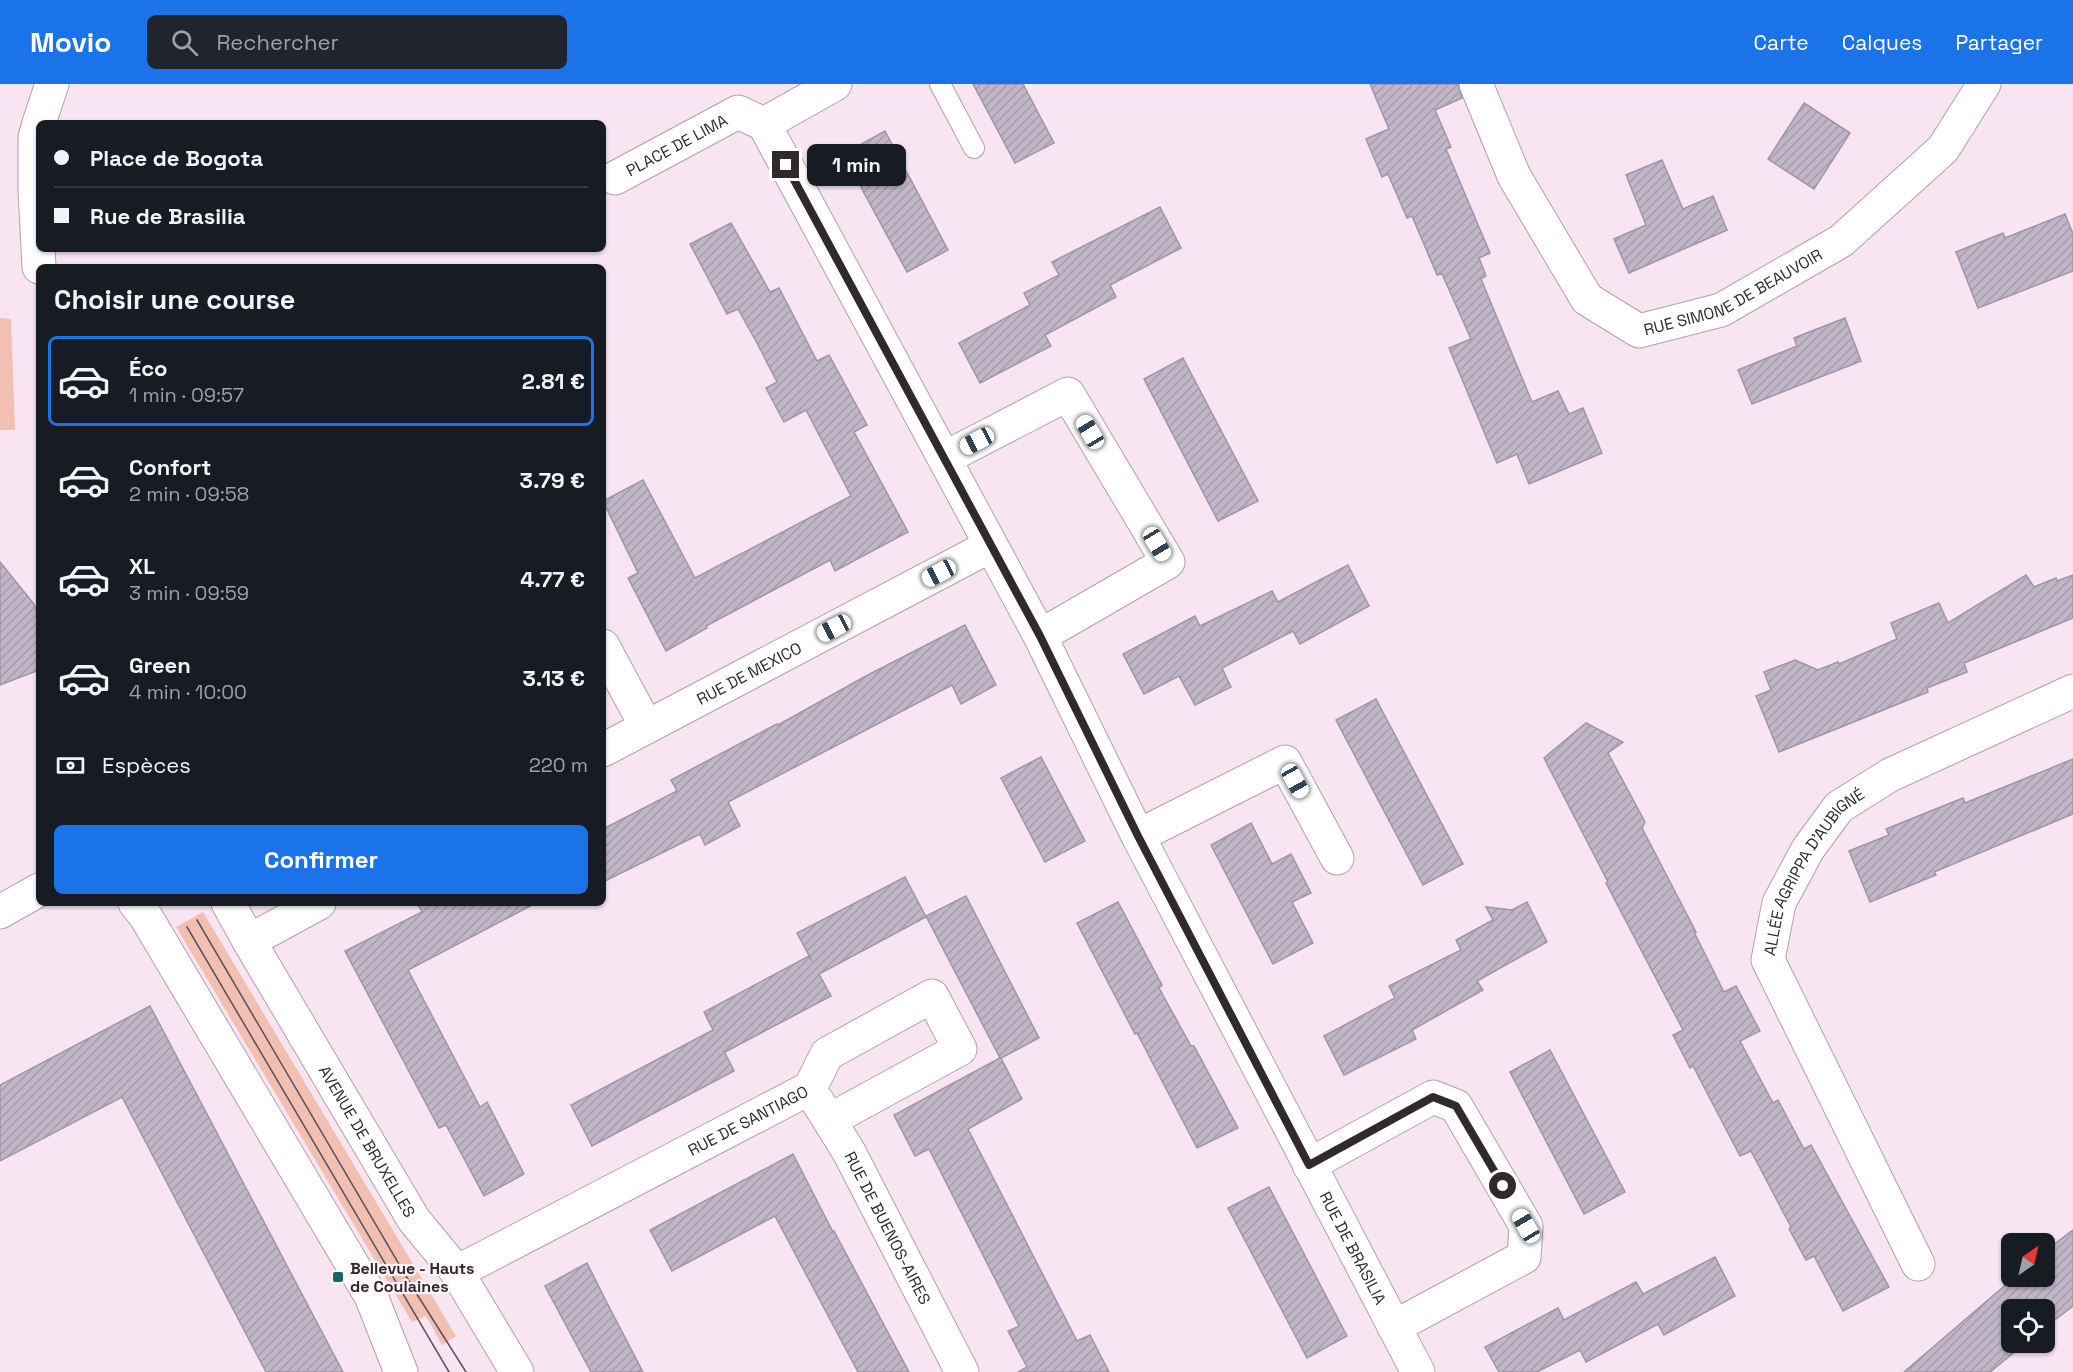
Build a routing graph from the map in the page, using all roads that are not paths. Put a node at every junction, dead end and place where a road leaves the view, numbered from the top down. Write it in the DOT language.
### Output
graph roads {
  1 [pos="52,84"];
  2 [pos="835,84"];
  3 [pos="940,84"];
  4 [pos="1476,84"];
  5 [pos="1984,84"];
  6 [pos="40,120"];
  7 [pos="764,124"];
  8 [pos="36,133"];
  9 [pos="974,148"];
  10 [pos="615,178"];
  11 [pos="36,211"];
  12 [pos="945,458"];
  13 [pos="990,546"];
  14 [pos="1040,636"];
  15 [pos="606,652"];
  16 [pos="2073,691"];
  17 [pos="646,726"];
  18 [pos="606,748"];
  19 [pos="1138,836"];
  20 [pos="1337,858"];
  21 [pos="36,892"];
  22 [pos="137,906"];
  23 [pos="230,906"];
  24 [pos="313,906"];
  25 [pos="0,912"];
  26 [pos="249,941"];
  27 [pos="810,1088"];
  28 [pos="830,1120"];
  29 [pos="1309,1165"];
  30 [pos="1918,1264"];
  31 [pos="457,1272"];
  32 [pos="1394,1327"];
  33 [pos="401,1372"];
  34 [pos="517,1372"];
  35 [pos="962,1372"];
  36 [pos="1418,1372"];
  1 -- 6 [label="street"];
  2 -- 7 [label="street"];
  3 -- 9 [label="lane"];
  4 -- 5 [label="street, RUE SIMONE DE BEAUVOIR"];
  7 -- 10 [label="street, PLACE DE LIMA"];
  7 -- 12 [label="street, RUE DE BRASILIA"];
  8 -- 11 [label="street"];
  12 -- 13 [label="street, RUE DE BRASILIA"];
  12 -- 14 [label="street"];
  13 -- 14 [label="street, RUE DE BRASILIA"];
  13 -- 17 [label="street, RUE DE MEXICO"];
  14 -- 19 [label="street, RUE DE BRASILIA"];
  15 -- 17 [label="street"];
  16 -- 30 [label="street, ALLÉE AGRIPPA D'AUBIGNÉ"];
  17 -- 18 [label="street, RUE DE MEXICO"];
  19 -- 20 [label="street"];
  19 -- 29 [label="street, RUE DE BRASILIA"];
  21 -- 25 [label="street"];
  22 -- 33 [label="street"];
  23 -- 26 [label="street, AVENUE DE BRUXELLES"];
  24 -- 26 [label="street"];
  26 -- 31 [label="street, AVENUE DE BRUXELLES"];
  27 -- 28 [label="street, RUE DE BUENOS-AIRES"];
  27 -- 28 [label="street, RUE DE SANTIAGO"];
  27 -- 31 [label="street, RUE DE SANTIAGO"];
  28 -- 35 [label="street, RUE DE BUENOS-AIRES"];
  29 -- 32 [label="street, RUE DE BRASILIA"];
  29 -- 32 [label="street"];
  31 -- 34 [label="street, AVENUE DE BRUXELLES"];
  32 -- 36 [label="street, RUE DE BRASILIA"];
}
